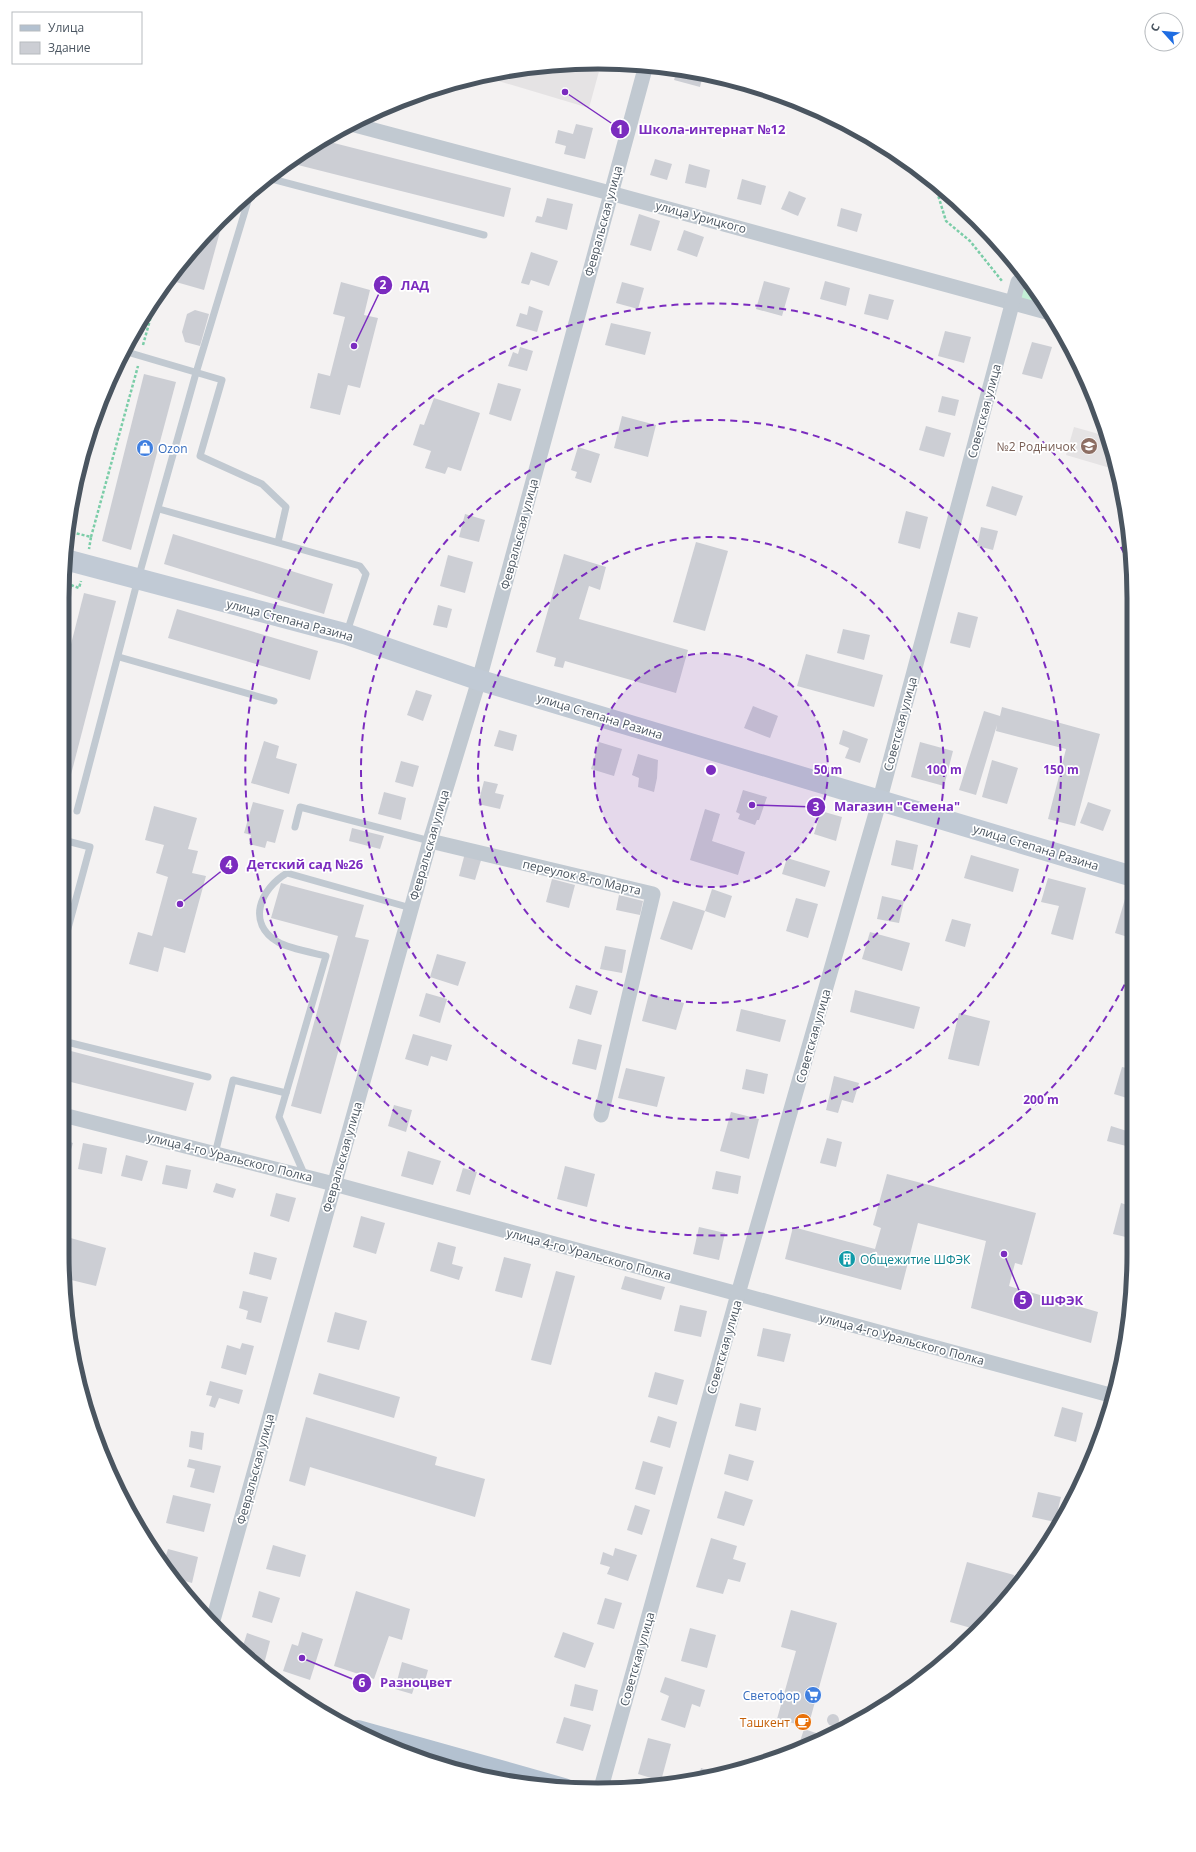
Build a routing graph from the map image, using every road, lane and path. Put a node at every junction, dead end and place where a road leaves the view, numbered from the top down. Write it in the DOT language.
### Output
graph roads {
  1 [pos="644,71"];
  2 [pos="360,126"];
  3 [pos="274,180"];
  4 [pos="937,192"];
  5 [pos="610,193"];
  6 [pos="248,201"];
  7 [pos="484,235"];
  8 [pos="1015,293"];
  9 [pos="1040,307"];
  10 [pos="152,314"];
  11 [pos="130,353"];
  12 [pos="141,356"];
  13 [pos="196,373"];
  14 [pos="159,509"];
  15 [pos="91,537"];
  16 [pos="278,542"];
  17 [pos="70,561"];
  18 [pos="138,579"];
  19 [pos="346,634"];
  20 [pos="119,657"];
  21 [pos="479,680"];
  22 [pos="274,701"];
  23 [pos="880,799"];
  24 [pos="77,811"];
  25 [pos="295,827"];
  26 [pos="430,841"];
  27 [pos="69,842"];
  28 [pos="1127,875"];
  29 [pos="411,908"];
  30 [pos="69,925"];
  31 [pos="69,1043"];
  32 [pos="208,1078"];
  33 [pos="286,1093"];
  34 [pos="601,1115"];
  35 [pos="69,1117"];
  36 [pos="215,1154"];
  37 [pos="305,1176"];
  38 [pos="334,1184"];
  39 [pos="738,1294"];
  40 [pos="1108,1395"];
  41 [pos="214,1617"];
  42 [pos="408,1747"];
  43 [pos="515,1776"];
  44 [pos="602,1783"];
  1 -- 5 [label="street, Февральская улица"];
  2 -- 5 [label="street, улица Урицкого"];
  3 -- 7 [label="lane"];
  4 -- 8 [label="path"];
  5 -- 8 [label="street, улица Урицкого"];
  5 -- 21 [label="street, Февральская улица"];
  6 -- 13 [label="lane"];
  8 -- 9 [label="street, улица Урицкого"];
  8 -- 23 [label="street, Советская улица"];
  10 -- 12 [label="path"];
  11 -- 12 [label="lane"];
  12 -- 13 [label="lane"];
  12 -- 15 [label="path"];
  13 -- 14 [label="lane"];
  13 -- 16 [label="lane"];
  14 -- 16 [label="lane"];
  14 -- 18 [label="lane"];
  16 -- 19 [label="lane"];
  17 -- 18 [label="main road, улица Степана Разина"];
  18 -- 19 [label="main road, улица Степана Разина"];
  18 -- 20 [label="lane"];
  19 -- 21 [label="main road, улица Степана Разина"];
  20 -- 22 [label="lane"];
  20 -- 24 [label="lane"];
  21 -- 23 [label="main road, улица Степана Разина"];
  21 -- 26 [label="street, Февральская улица"];
  23 -- 28 [label="main road, улица Степана Разина"];
  23 -- 39 [label="street, Советская улица"];
  25 -- 26 [label="lane"];
  26 -- 29 [label="street, Февральская улица"];
  26 -- 34 [label="street, переулок 8-го Марта"];
  27 -- 30 [label="lane"];
  29 -- 33 [label="lane"];
  29 -- 38 [label="street, Февральская улица"];
  31 -- 32 [label="lane"];
  33 -- 36 [label="lane"];
  33 -- 37 [label="lane"];
  35 -- 36 [label="street, улица 4-го Уральского Полка"];
  36 -- 37 [label="street, улица 4-го Уральского Полка"];
  37 -- 38 [label="street, улица 4-го Уральского Полка"];
  38 -- 39 [label="street, улица 4-го Уральского Полка"];
  38 -- 41 [label="street, Февральская улица"];
  39 -- 40 [label="street, улица 4-го Уральского Полка"];
  39 -- 44 [label="street, Советская улица"];
  42 -- 43 [label="main road"];
}
